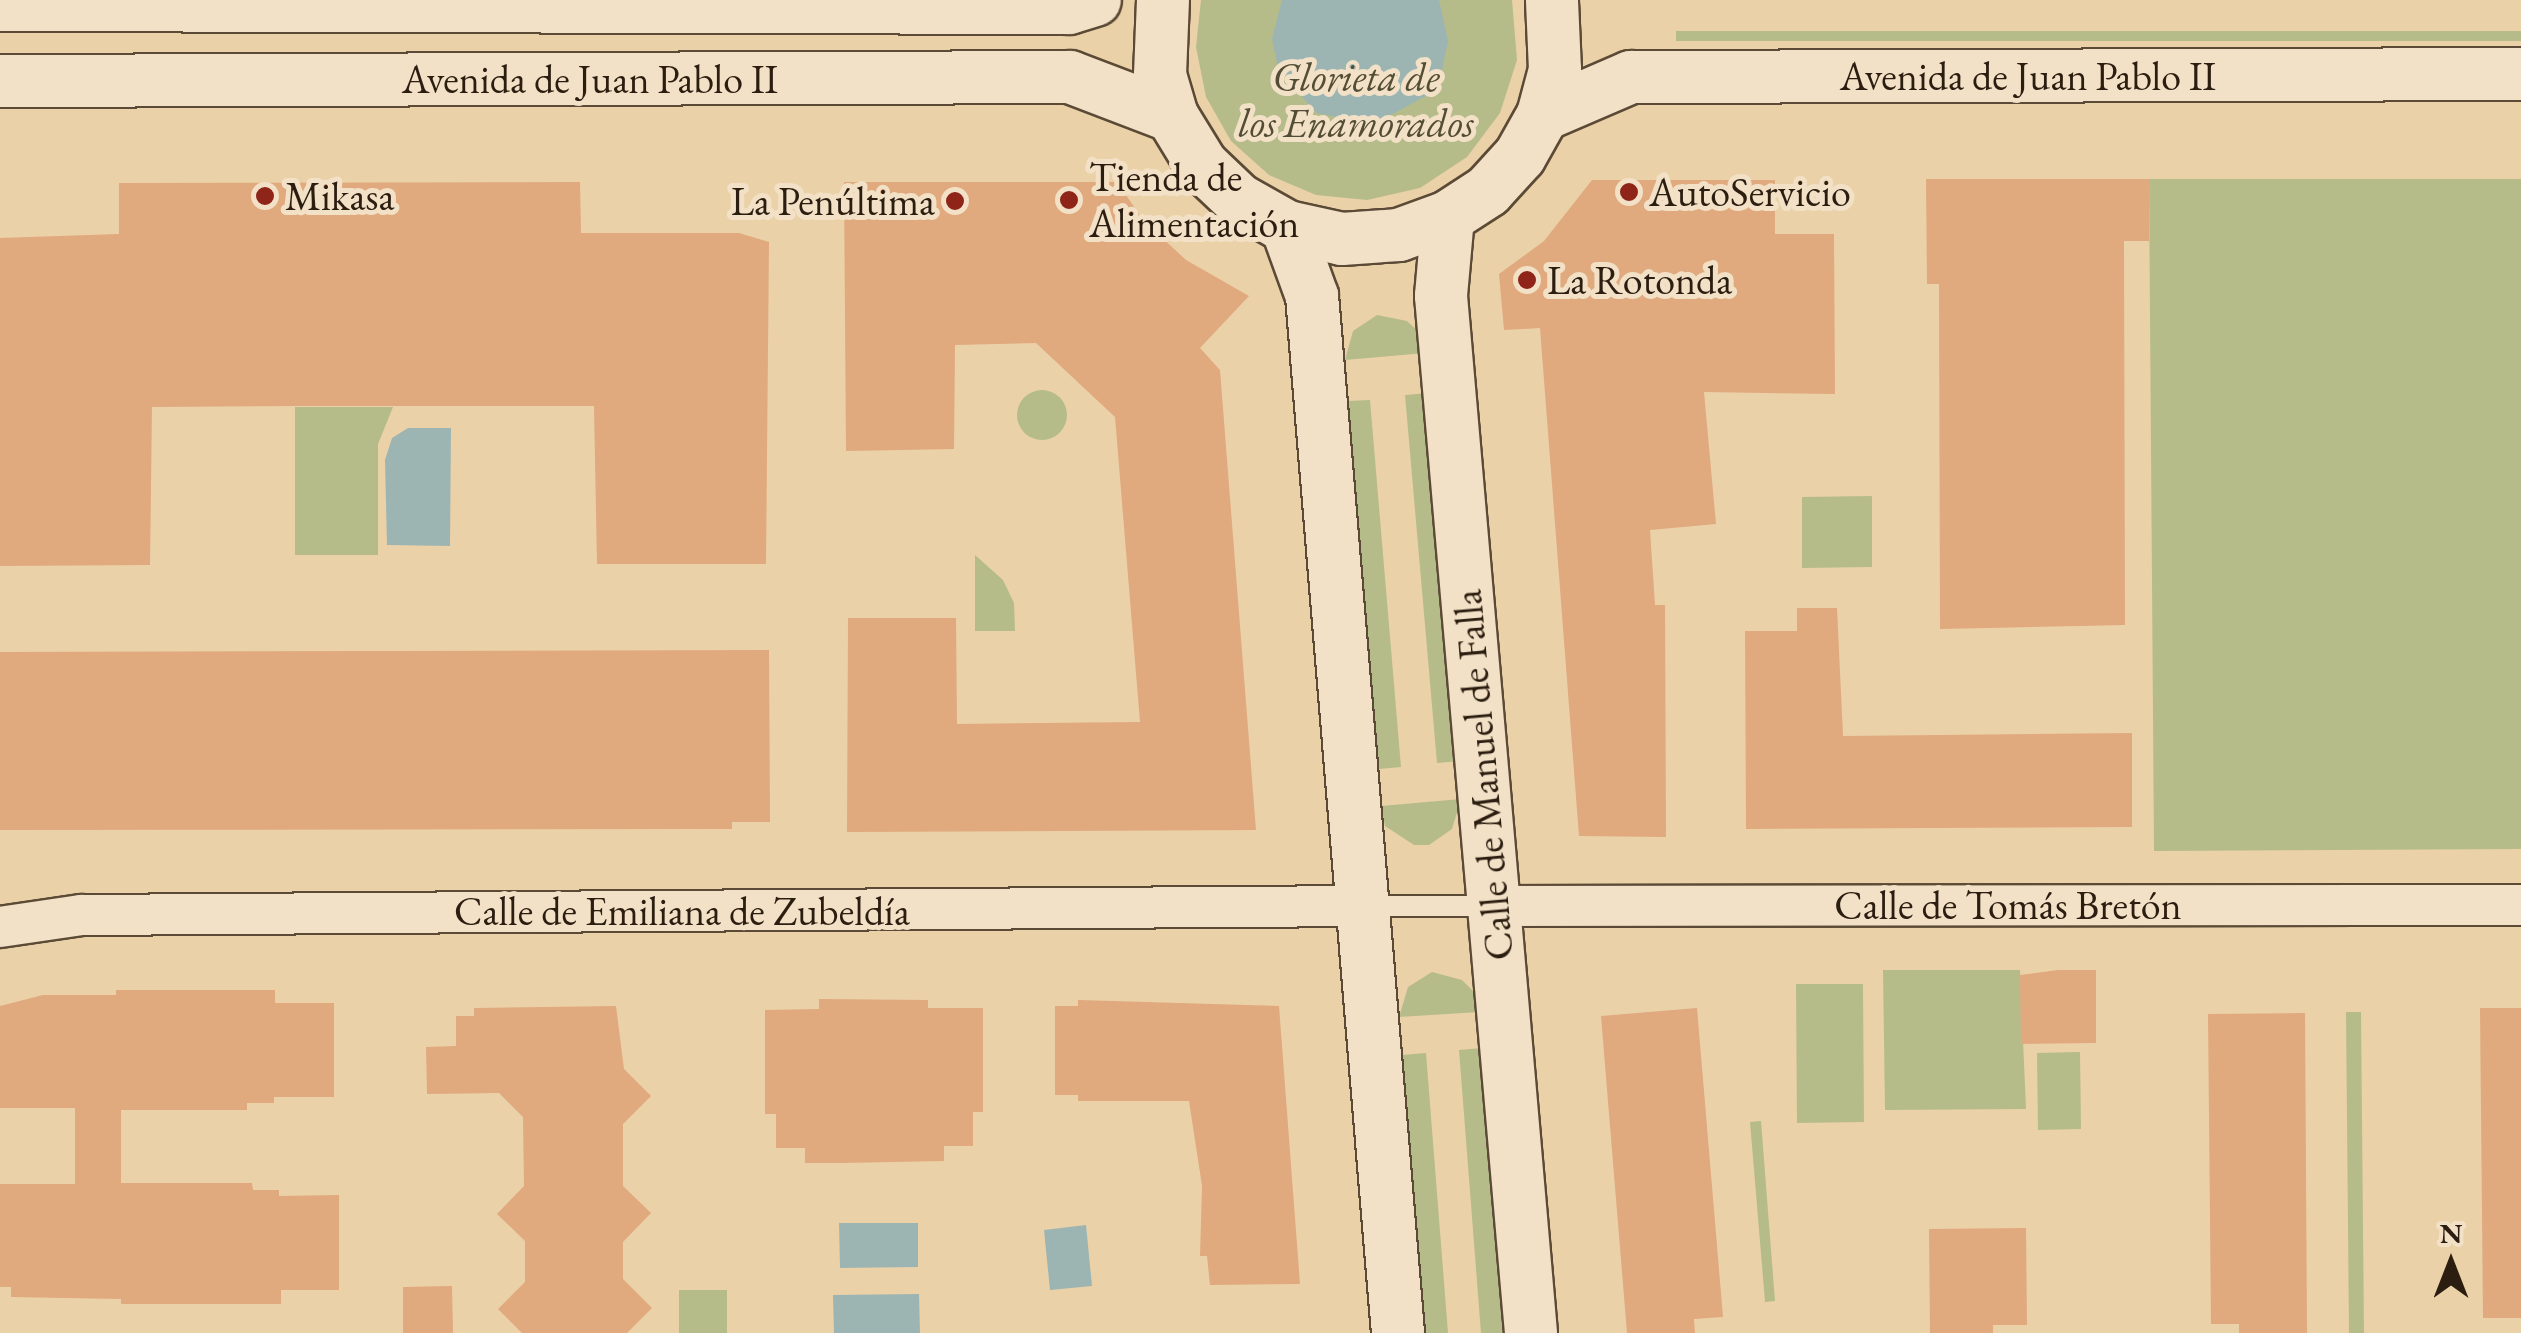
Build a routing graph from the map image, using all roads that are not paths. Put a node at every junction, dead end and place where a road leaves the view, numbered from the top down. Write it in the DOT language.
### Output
graph roads {
  1 [pos="1096,0"];
  2 [pos="1163,0"];
  3 [pos="1552,0"];
  4 [pos="0,5"];
  5 [pos="2521,74"];
  6 [pos="0,81"];
  7 [pos="1543,115"];
  8 [pos="1172,116"];
  9 [pos="1448,218"];
  10 [pos="1287,226"];
  11 [pos="2521,905"];
  12 [pos="1364,906"];
  13 [pos="1495,906"];
  14 [pos="0,927"];
  15 [pos="1398,1333"];
  16 [pos="1530,1333"];
  1 -- 4 [label="street, Avenida de Juan Pablo II"];
  2 -- 8 [label="street"];
  3 -- 7 [label="street"];
  5 -- 7 [label="street, Avenida de Juan Pablo II"];
  6 -- 8 [label="street, Avenida de Juan Pablo II"];
  7 -- 9 [label="street"];
  8 -- 10 [label="street"];
  9 -- 10 [label="street"];
  9 -- 13 [label="street, Calle de Manuel de Falla"];
  10 -- 12 [label="street"];
  11 -- 13 [label="street, Calle de Tomás Bretón"];
  12 -- 13 [label="lane"];
  12 -- 14 [label="street, Calle de Emiliana de Zubeldía"];
  12 -- 15 [label="street"];
  13 -- 16 [label="street, Calle de Manuel de Falla"];
}
